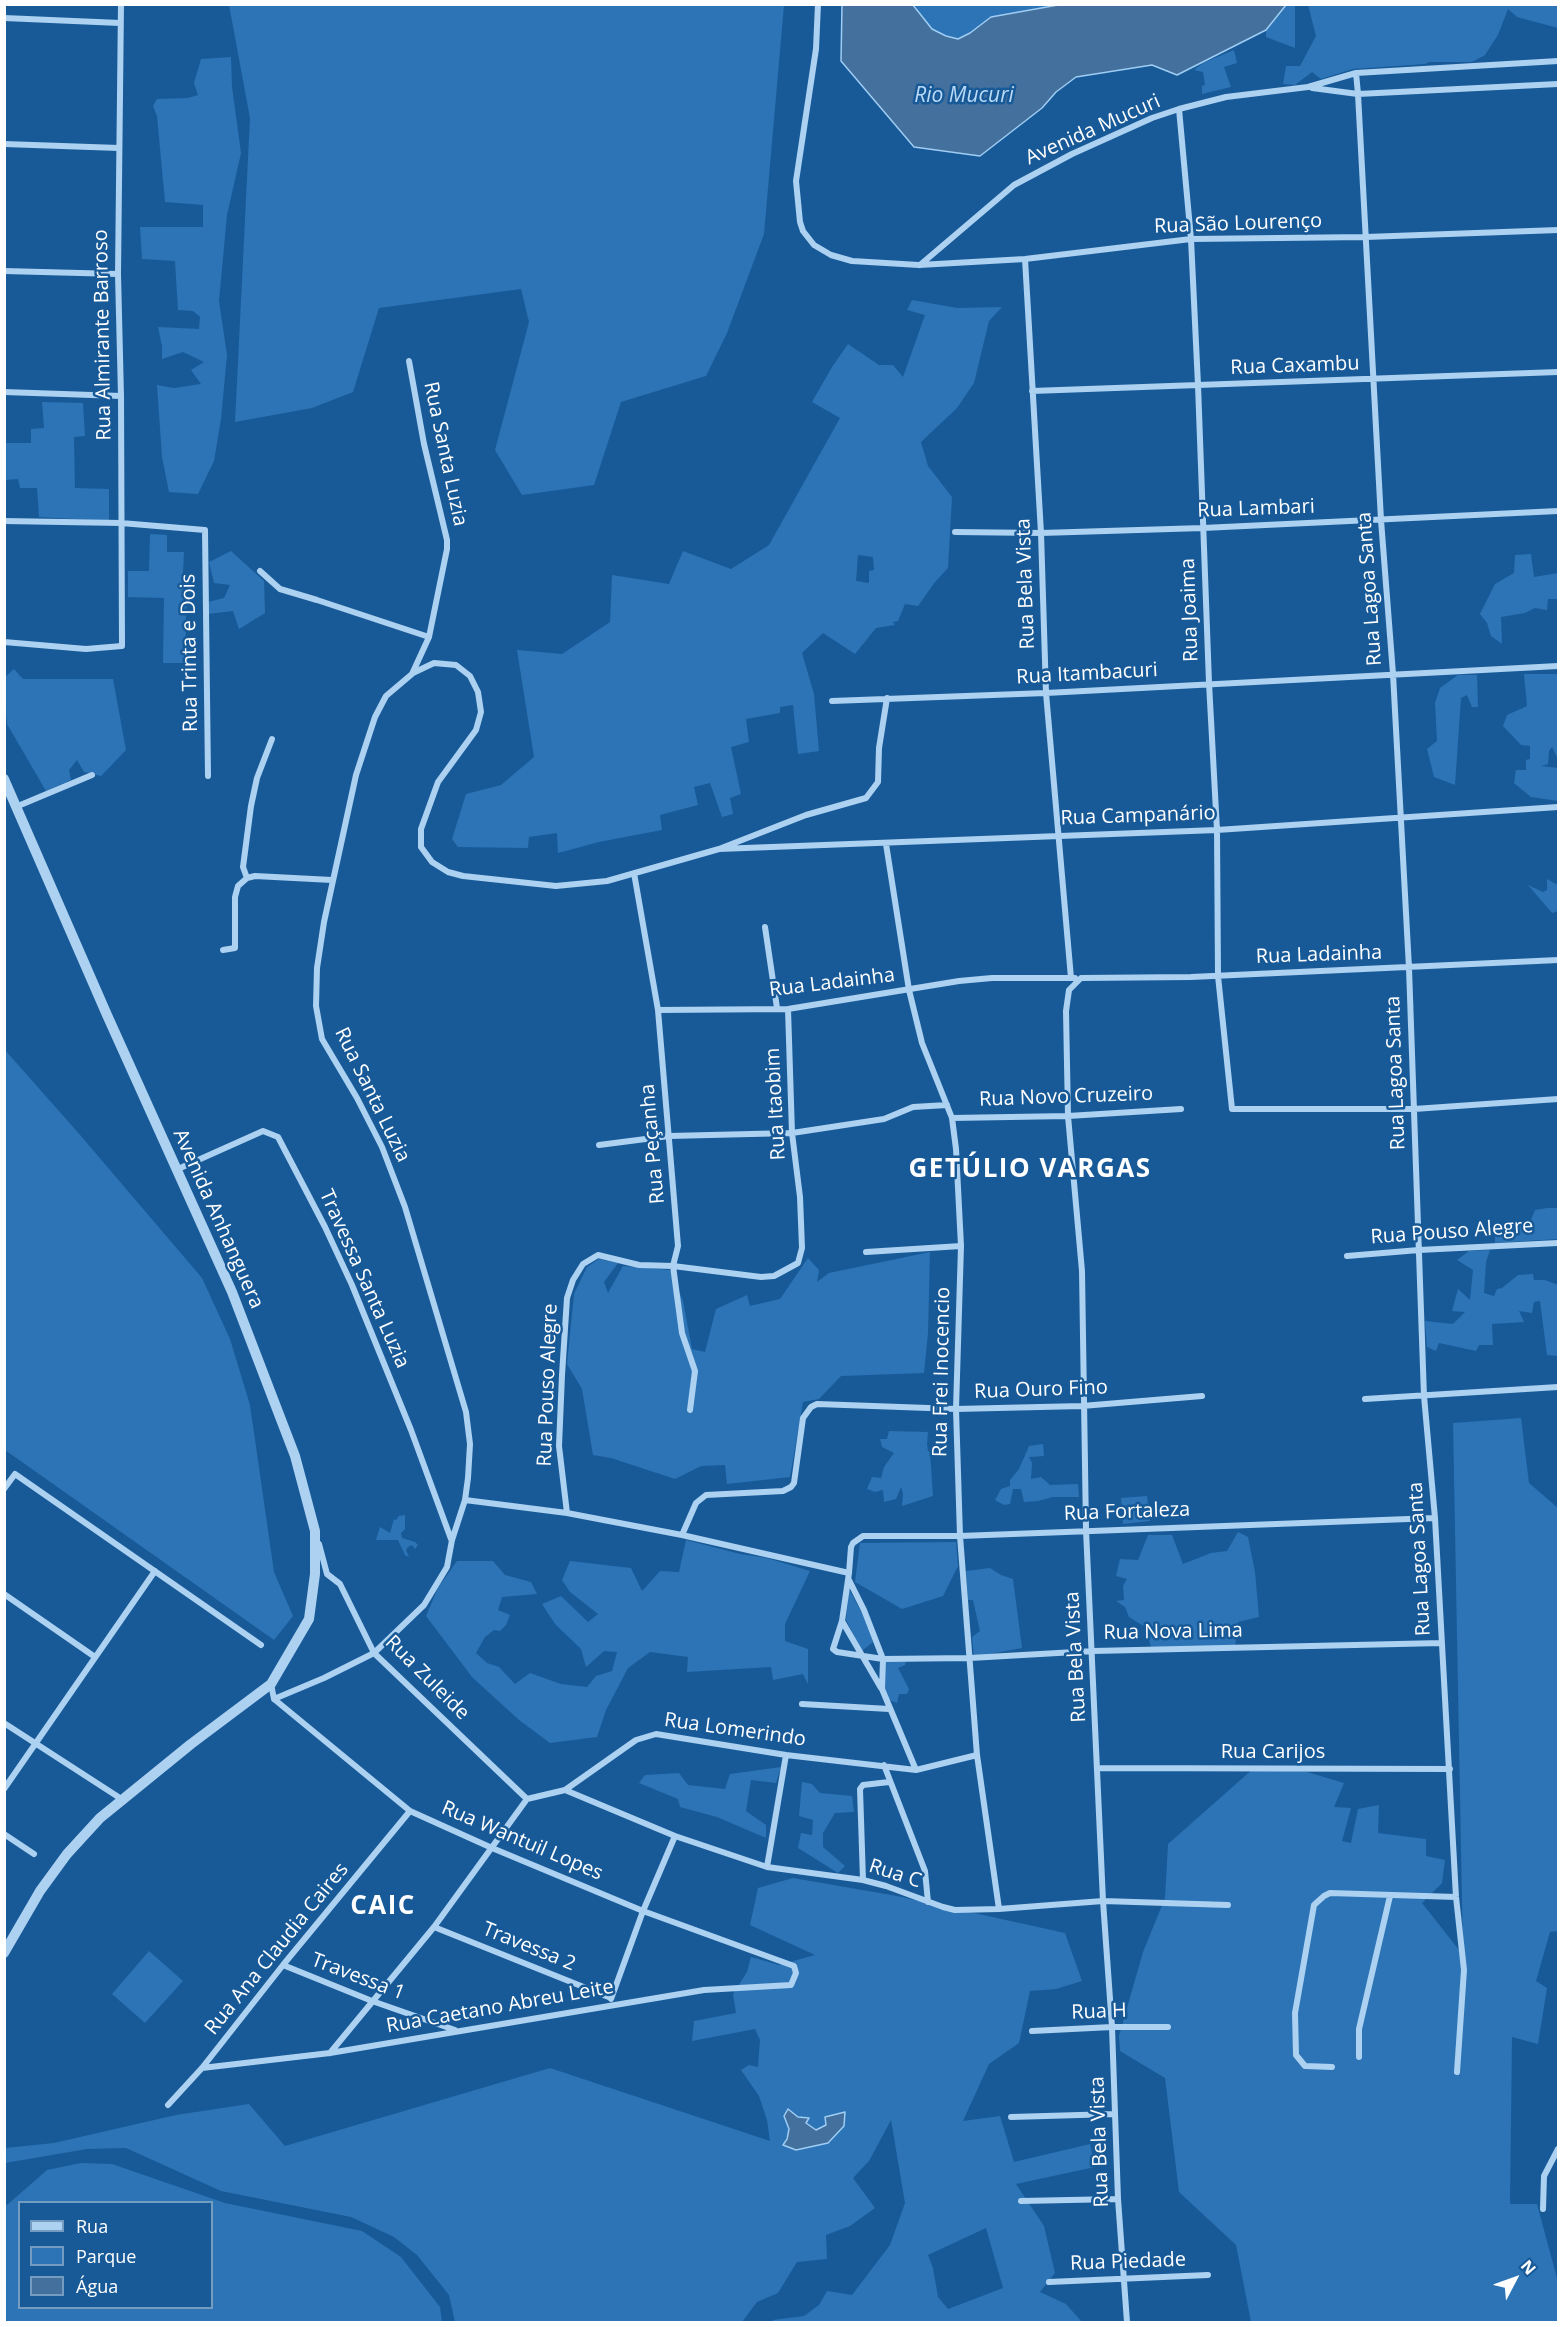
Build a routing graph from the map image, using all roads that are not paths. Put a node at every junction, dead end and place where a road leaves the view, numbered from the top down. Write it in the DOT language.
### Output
graph roads {
  1 [pos="121,4"];
  2 [pos="818,4"];
  3 [pos="4,18"];
  4 [pos="120,23"];
  5 [pos="1558,61"];
  6 [pos="1356,73"];
  7 [pos="1558,84"];
  8 [pos="1308,87"];
  9 [pos="1358,94"];
  10 [pos="1179,109"];
  11 [pos="4,144"];
  12 [pos="119,148"];
  13 [pos="1558,230"];
  14 [pos="1366,237"];
  15 [pos="1191,239"];
  16 [pos="1025,259"];
  17 [pos="919,265"];
  18 [pos="4,271"];
  19 [pos="118,274"];
  20 [pos="409,361"];
  21 [pos="1558,372"];
  22 [pos="1374,380"];
  23 [pos="1198,386"];
  24 [pos="1032,391"];
  25 [pos="4,392"];
  26 [pos="121,396"];
  27 [pos="1558,510"];
  28 [pos="1381,520"];
  29 [pos="4,521"];
  30 [pos="122,523"];
  31 [pos="1203,528"];
  32 [pos="955,532"];
  33 [pos="1041,533"];
  34 [pos="260,571"];
  35 [pos="429,637"];
  36 [pos="4,642"];
  37 [pos="1558,666"];
  38 [pos="412,674"];
  39 [pos="1393,674"];
  40 [pos="1209,683"];
  41 [pos="1046,693"];
  42 [pos="887,698"];
  43 [pos="832,701"];
  44 [pos="272,739"];
  45 [pos="92,775"];
  46 [pos="207,776"];
  47 [pos="4,779"];
  48 [pos="18,806"];
  49 [pos="1558,807"];
  50 [pos="1401,819"];
  51 [pos="1217,830"];
  52 [pos="1060,836"];
  53 [pos="886,844"];
  54 [pos="719,849"];
  55 [pos="634,873"];
  56 [pos="247,878"];
  57 [pos="332,880"];
  58 [pos="765,927"];
  59 [pos="223,950"];
  60 [pos="1558,960"];
  61 [pos="1409,968"];
  62 [pos="1218,976"];
  63 [pos="1071,978"];
  64 [pos="1081,978"];
  65 [pos="909,990"];
  66 [pos="777,1008"];
  67 [pos="788,1009"];
  68 [pos="658,1010"];
  69 [pos="1558,1099"];
  70 [pos="947,1106"];
  71 [pos="1181,1109"];
  72 [pos="1414,1109"];
  73 [pos="1068,1116"];
  74 [pos="952,1118"];
  75 [pos="792,1133"];
  76 [pos="669,1136"];
  77 [pos="599,1145"];
  78 [pos="178,1169"];
  79 [pos="800,1197"];
  80 [pos="1558,1243"];
  81 [pos="961,1246"];
  82 [pos="1419,1250"];
  83 [pos="866,1252"];
  84 [pos="1347,1256"];
  85 [pos="673,1266"];
  86 [pos="1558,1387"];
  87 [pos="1202,1396"];
  88 [pos="1424,1396"];
  89 [pos="1365,1399"];
  90 [pos="1082,1406"];
  91 [pos="956,1409"];
  92 [pos="690,1410"];
  93 [pos="4,1489"];
  94 [pos="465,1500"];
  95 [pos="567,1514"];
  96 [pos="1435,1518"];
  97 [pos="1086,1530"];
  98 [pos="315,1531"];
  99 [pos="682,1535"];
  100 [pos="960,1536"];
  101 [pos="452,1540"];
  102 [pos="155,1571"];
  103 [pos="849,1576"];
  104 [pos="4,1594"];
  105 [pos="842,1621"];
  106 [pos="1442,1643"];
  107 [pos="261,1645"];
  108 [pos="835,1651"];
  109 [pos="1093,1651"];
  110 [pos="374,1653"];
  111 [pos="861,1656"];
  112 [pos="96,1657"];
  113 [pos="970,1658"];
  114 [pos="883,1659"];
  115 [pos="271,1684"];
  116 [pos="882,1689"];
  117 [pos="274,1699"];
  118 [pos="802,1704"];
  119 [pos="889,1709"];
  120 [pos="4,1723"];
  121 [pos="35,1744"];
  122 [pos="786,1755"];
  123 [pos="977,1755"];
  124 [pos="884,1765"];
  125 [pos="1097,1767"];
  126 [pos="1450,1769"];
  127 [pos="916,1770"];
  128 [pos="889,1782"];
  129 [pos="4,1789"];
  130 [pos="565,1790"];
  131 [pos="527,1799"];
  132 [pos="123,1800"];
  133 [pos="410,1811"];
  134 [pos="4,1834"];
  135 [pos="675,1836"];
  136 [pos="492,1848"];
  137 [pos="34,1854"];
  138 [pos="767,1867"];
  139 [pos="863,1880"];
  140 [pos="1390,1896"];
  141 [pos="1456,1897"];
  142 [pos="1103,1901"];
  143 [pos="928,1902"];
  144 [pos="1228,1905"];
  145 [pos="999,1909"];
  146 [pos="643,1911"];
  147 [pos="434,1927"];
  148 [pos="4,1953"];
  149 [pos="283,1965"];
  150 [pos="796,1973"];
  151 [pos="611,1998"];
  152 [pos="372,2001"];
  153 [pos="608,2006"];
  154 [pos="1112,2027"];
  155 [pos="1168,2028"];
  156 [pos="455,2031"];
  157 [pos="1032,2031"];
  158 [pos="330,2053"];
  159 [pos="1359,2057"];
  160 [pos="1332,2067"];
  161 [pos="202,2068"];
  162 [pos="1458,2072"];
  163 [pos="168,2105"];
  164 [pos="1114,2114"];
  165 [pos="1011,2117"];
  166 [pos="1558,2149"];
  167 [pos="1118,2199"];
  168 [pos="1021,2202"];
  169 [pos="1543,2209"];
  170 [pos="1208,2275"];
  171 [pos="1123,2279"];
  172 [pos="1049,2282"];
  173 [pos="1127,2322"];
  1 -- 4 [label="street, Rua Almirante Barroso"];
  2 -- 17 [label="street, Rua São Lourenço"];
  3 -- 4 [label="street"];
  4 -- 12 [label="street, Rua Almirante Barroso"];
  5 -- 6 [label="street, Avenida Mucuri"];
  6 -- 8 [label="street, Avenida Mucuri"];
  6 -- 9 [label="street, Rua Lagoa Santa"];
  7 -- 9 [label="street, Avenida Mucuri"];
  8 -- 9 [label="street, Avenida Mucuri"];
  8 -- 10 [label="street, Avenida Mucuri"];
  9 -- 14 [label="street, Rua Lagoa Santa"];
  10 -- 15 [label="street, Rua Joaima"];
  10 -- 17 [label="street, Avenida Mucuri"];
  11 -- 12 [label="street"];
  12 -- 19 [label="street, Rua Almirante Barroso"];
  13 -- 14 [label="street, Rua São Lourenço"];
  14 -- 15 [label="street, Rua São Lourenço"];
  14 -- 22 [label="street, Rua Lagoa Santa"];
  15 -- 16 [label="street, Rua São Lourenço"];
  15 -- 23 [label="street, Rua Joaima"];
  16 -- 17 [label="street, Rua São Lourenço"];
  16 -- 24 [label="street, Rua Bela Vista"];
  18 -- 19 [label="street"];
  19 -- 26 [label="street, Rua Almirante Barroso"];
  20 -- 35 [label="street, Rua Santa Luzia"];
  21 -- 22 [label="street, Rua Caxambu"];
  22 -- 23 [label="street, Rua Caxambu"];
  22 -- 28 [label="street, Rua Lagoa Santa"];
  23 -- 24 [label="street, Rua Caxambu"];
  23 -- 31 [label="street, Rua Joaima"];
  24 -- 33 [label="street, Rua Bela Vista"];
  25 -- 26 [label="street"];
  26 -- 30 [label="street, Rua Almirante Barroso"];
  27 -- 28 [label="street, Rua Lambari"];
  28 -- 31 [label="street, Rua Lambari"];
  28 -- 39 [label="street, Rua Lagoa Santa"];
  29 -- 30 [label="street"];
  30 -- 36 [label="street, Rua Almirante Barroso"];
  30 -- 46 [label="street, Rua Trinta e Dois"];
  31 -- 33 [label="street, Rua Lambari"];
  31 -- 40 [label="street, Rua Joaima"];
  32 -- 33 [label="street, Rua Lambari"];
  33 -- 41 [label="street, Rua Bela Vista"];
  34 -- 35 [label="street"];
  35 -- 38 [label="street, Rua Santa Luzia"];
  37 -- 39 [label="street, Rua Itambacuri"];
  38 -- 55 [label="street, Rua Campanário"];
  38 -- 57 [label="street, Rua Santa Luzia"];
  39 -- 40 [label="street, Rua Itambacuri"];
  39 -- 50 [label="street, Rua Lagoa Santa"];
  40 -- 41 [label="street, Rua Itambacuri"];
  40 -- 51 [label="street, Rua Joaima"];
  41 -- 42 [label="street, Rua Itambacuri"];
  41 -- 52 [label="street, Rua Bela Vista"];
  42 -- 43 [label="street, Rua Itambacuri"];
  42 -- 54 [label="street, Rua Campanário"];
  44 -- 56 [label="street"];
  45 -- 48 [label="street"];
  47 -- 48 [label="street, Avenida Anhanguera"];
  48 -- 78 [label="street, Avenida Anhanguera"];
  49 -- 50 [label="street, Rua Campanário"];
  50 -- 51 [label="street, Rua Campanário"];
  50 -- 61 [label="street, Rua Lagoa Santa"];
  51 -- 52 [label="street, Rua Campanário"];
  51 -- 62 [label="street, Rua Joaima"];
  52 -- 53 [label="street, Rua Campanário"];
  52 -- 63 [label="street, Rua Bela Vista"];
  53 -- 54 [label="street, Rua Campanário"];
  53 -- 65 [label="street, Rua Frei Inocencio"];
  54 -- 55 [label="street, Rua Campanário"];
  55 -- 68 [label="street, Rua Peçanha"];
  56 -- 57 [label="street"];
  56 -- 59 [label="street"];
  57 -- 94 [label="street, Rua Santa Luzia"];
  58 -- 66 [label="street"];
  60 -- 61 [label="street, Rua Ladainha"];
  61 -- 62 [label="street, Rua Ladainha"];
  61 -- 72 [label="street, Rua Lagoa Santa"];
  62 -- 64 [label="street, Rua Ladainha"];
  62 -- 72 [label="street, Rua Joaima"];
  63 -- 64 [label="street, Rua Ladainha"];
  63 -- 65 [label="street, Rua Ladainha"];
  64 -- 73 [label="street, Rua Bela Vista"];
  65 -- 67 [label="street, Rua Ladainha"];
  65 -- 70 [label="street, Rua Frei Inocencio"];
  66 -- 67 [label="street, Rua Ladainha"];
  66 -- 68 [label="street, Rua Ladainha"];
  67 -- 75 [label="street, Rua Itaobim"];
  68 -- 76 [label="street, Rua Peçanha"];
  69 -- 72 [label="street"];
  70 -- 74 [label="street, Rua Frei Inocencio"];
  70 -- 75 [label="street"];
  71 -- 73 [label="street, Rua Novo Cruzeiro"];
  72 -- 82 [label="street, Rua Lagoa Santa"];
  73 -- 74 [label="street, Rua Novo Cruzeiro"];
  73 -- 90 [label="street, Rua Bela Vista"];
  74 -- 81 [label="street, Rua Frei Inocencio"];
  75 -- 76 [label="street"];
  75 -- 79 [label="street, Rua Itaobim"];
  76 -- 77 [label="street"];
  76 -- 85 [label="street, Rua Peçanha"];
  78 -- 98 [label="street, Avenida Anhanguera"];
  78 -- 101 [label="street, Travessa Santa Luzia"];
  79 -- 85 [label="street, Rua Pouso Alegre"];
  80 -- 82 [label="street, Rua Pouso Alegre"];
  81 -- 83 [label="street"];
  81 -- 91 [label="street, Rua Frei Inocencio"];
  82 -- 84 [label="street, Rua Pouso Alegre"];
  82 -- 88 [label="street, Rua Lagoa Santa"];
  85 -- 92 [label="street, Rua Peçanha"];
  85 -- 95 [label="street, Rua Pouso Alegre"];
  86 -- 88 [label="street"];
  87 -- 90 [label="street, Rua Ouro Fino"];
  88 -- 89 [label="street"];
  88 -- 96 [label="street, Rua Lagoa Santa"];
  90 -- 91 [label="street, Rua Ouro Fino"];
  90 -- 97 [label="street, Rua Bela Vista"];
  91 -- 99 [label="street, Rua Ouro Fino"];
  91 -- 100 [label="street, Rua Frei Inocencio"];
  93 -- 102 [label="street"];
  94 -- 95 [label="street"];
  94 -- 101 [label="street, Rua Santa Luzia"];
  95 -- 99 [label="street"];
  96 -- 97 [label="street, Rua Fortaleza"];
  96 -- 106 [label="street, Rua Lagoa Santa"];
  97 -- 100 [label="street, Rua Fortaleza"];
  97 -- 109 [label="street, Rua Bela Vista"];
  98 -- 110 [label="street, Rua Zuleide"];
  98 -- 115 [label="street, Avenida Anhanguera"];
  99 -- 103 [label="street"];
  100 -- 103 [label="street, Rua Fortaleza"];
  100 -- 113 [label="street, Rua Frei Inocencio"];
  101 -- 110 [label="street, Rua Santa Luzia"];
  102 -- 107 [label="street"];
  102 -- 112 [label="street"];
  103 -- 105 [label="street, Rua Fortaleza"];
  103 -- 114 [label="street"];
  104 -- 112 [label="street"];
  105 -- 108 [label="street, Rua Fortaleza"];
  105 -- 111 [label="street"];
  106 -- 109 [label="street, Rua Nova Lima"];
  106 -- 126 [label="street, Rua Lagoa Santa"];
  108 -- 111 [label="street, Rua Nova Lima"];
  109 -- 113 [label="street, Rua Nova Lima"];
  109 -- 125 [label="street, Rua Bela Vista"];
  110 -- 117 [label="street, Rua Santa Luzia"];
  110 -- 131 [label="street, Rua Zuleide"];
  111 -- 114 [label="street, Rua Nova Lima"];
  111 -- 116 [label="street"];
  112 -- 121 [label="street"];
  113 -- 114 [label="street, Rua Nova Lima"];
  113 -- 123 [label="street, Rua Frei Inocencio"];
  114 -- 116 [label="street"];
  115 -- 117 [label="street"];
  115 -- 132 [label="street"];
  116 -- 119 [label="street"];
  117 -- 133 [label="street, Rua Wantuil Lopes"];
  118 -- 119 [label="street"];
  119 -- 127 [label="street"];
  120 -- 121 [label="street"];
  121 -- 129 [label="street"];
  121 -- 132 [label="street"];
  122 -- 124 [label="street, Rua Lomerindo"];
  122 -- 130 [label="street, Rua Lomerindo"];
  122 -- 138 [label="street"];
  123 -- 127 [label="street"];
  123 -- 145 [label="street, Rua Frei Inocencio"];
  124 -- 127 [label="street, Rua Lomerindo"];
  124 -- 128 [label="street"];
  125 -- 126 [label="street, Rua Carijos"];
  125 -- 142 [label="street, Rua Bela Vista"];
  126 -- 141 [label="street, Rua Lagoa Santa"];
  128 -- 139 [label="street"];
  128 -- 143 [label="street"];
  130 -- 131 [label="street, Rua Lomerindo"];
  130 -- 135 [label="street, Rua C"];
  131 -- 136 [label="street"];
  132 -- 148 [label="street"];
  133 -- 136 [label="street, Rua Wantuil Lopes"];
  133 -- 149 [label="street, Rua Ana Claudia Caires"];
  134 -- 137 [label="street"];
  135 -- 138 [label="street, Rua C"];
  135 -- 146 [label="street"];
  136 -- 146 [label="street, Rua Wantuil Lopes"];
  136 -- 147 [label="street"];
  138 -- 139 [label="street, Rua C"];
  139 -- 143 [label="street, Rua C"];
  140 -- 141 [label="street"];
  140 -- 159 [label="street"];
  140 -- 160 [label="street"];
  141 -- 162 [label="street, Rua Lagoa Santa"];
  142 -- 144 [label="street, Rua C"];
  142 -- 145 [label="street, Rua C"];
  142 -- 154 [label="street, Rua Bela Vista"];
  143 -- 145 [label="street, Rua C"];
  146 -- 150 [label="street, Rua Wantuil Lopes"];
  146 -- 151 [label="street"];
  147 -- 151 [label="street, Travessa 2"];
  147 -- 152 [label="street"];
  149 -- 152 [label="street, Travessa 1"];
  149 -- 161 [label="street, Rua Ana Claudia Caires"];
  150 -- 153 [label="street, Rua Caetano Abreu Leite"];
  151 -- 153 [label="street"];
  152 -- 156 [label="street, Travessa 1"];
  152 -- 158 [label="street"];
  153 -- 156 [label="street, Rua Caetano Abreu Leite"];
  154 -- 155 [label="street, Rua H"];
  154 -- 157 [label="street, Rua H"];
  154 -- 164 [label="street, Rua Bela Vista"];
  156 -- 158 [label="street, Rua Caetano Abreu Leite"];
  158 -- 161 [label="street, Rua Caetano Abreu Leite"];
  161 -- 163 [label="street, Rua Ana Claudia Caires"];
  164 -- 165 [label="street"];
  164 -- 167 [label="street, Rua Bela Vista"];
  166 -- 169 [label="street"];
  167 -- 168 [label="street"];
  167 -- 171 [label="street, Rua Bela Vista"];
  170 -- 171 [label="street, Rua Piedade"];
  171 -- 172 [label="street, Rua Piedade"];
  171 -- 173 [label="street, Rua Bela Vista"];
}
